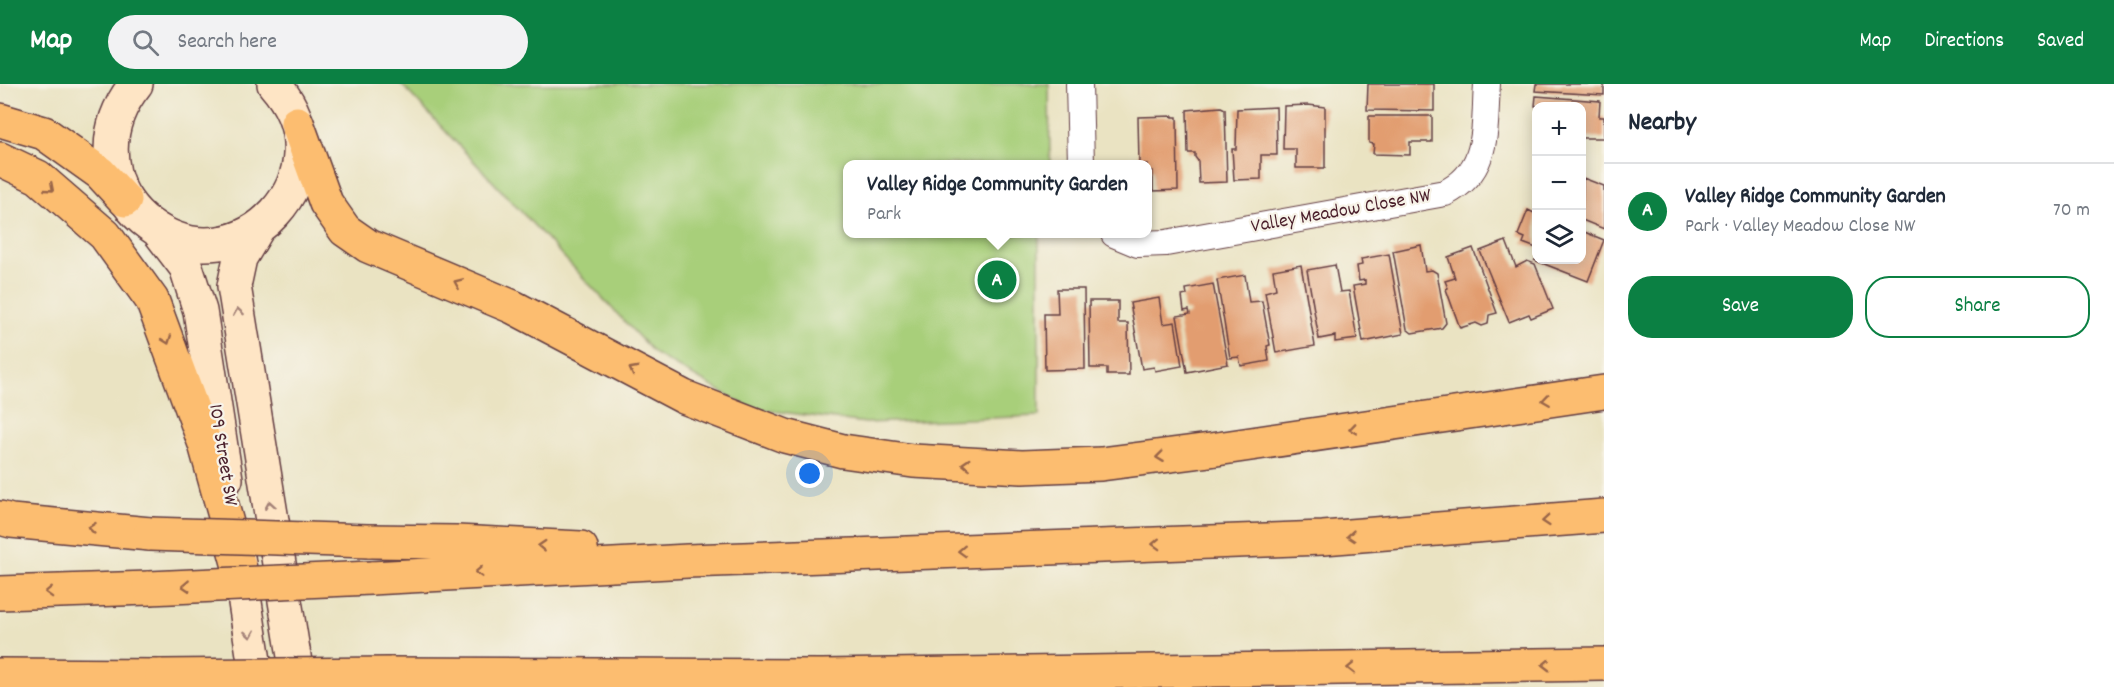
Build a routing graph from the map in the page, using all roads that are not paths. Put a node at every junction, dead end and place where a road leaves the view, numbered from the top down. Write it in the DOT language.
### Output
graph roads {
  1 [pos="136,84"];
  2 [pos="274,84"];
  3 [pos="1079,84"];
  4 [pos="1487,84"];
  5 [pos="0,120"];
  6 [pos="297,123"];
  7 [pos="0,159"];
  8 [pos="1081,160"];
  9 [pos="125,200"];
  10 [pos="258,228"];
  11 [pos="160,233"];
  12 [pos="1124,238"];
  13 [pos="1604,392"];
  14 [pos="1604,516"];
  15 [pos="0,518"];
  16 [pos="768,558"];
  17 [pos="240,570"];
  18 [pos="0,593"];
  19 [pos="1604,664"];
  20 [pos="0,675"];
  21 [pos="258,687"];
  22 [pos="299,687"];
  1 -- 9 [label="street"];
  2 -- 6 [label="street"];
  3 -- 8 [label="street"];
  4 -- 12 [label="street, Valley Meadow Close NW"];
  5 -- 9 [label="highway"];
  6 -- 10 [label="street"];
  13 -- 6 [label="highway, one-way"];
  7 -- 17 [label="highway, one-way"];
  9 -- 11 [label="street"];
  10 -- 11 [label="street"];
  22 -- 10 [label="street, 109 Street SW, one-way"];
  11 -- 17 [label="street, 109 Street SW"];
  14 -- 16 [label="highway, one-way"];
  16 -- 15 [label="highway, one-way, bridge"];
  16 -- 18 [label="highway, one-way, bridge"];
  17 -- 21 [label="street, 109 Street SW, one-way"];
  19 -- 20 [label="highway, one-way, bridge"];
}
